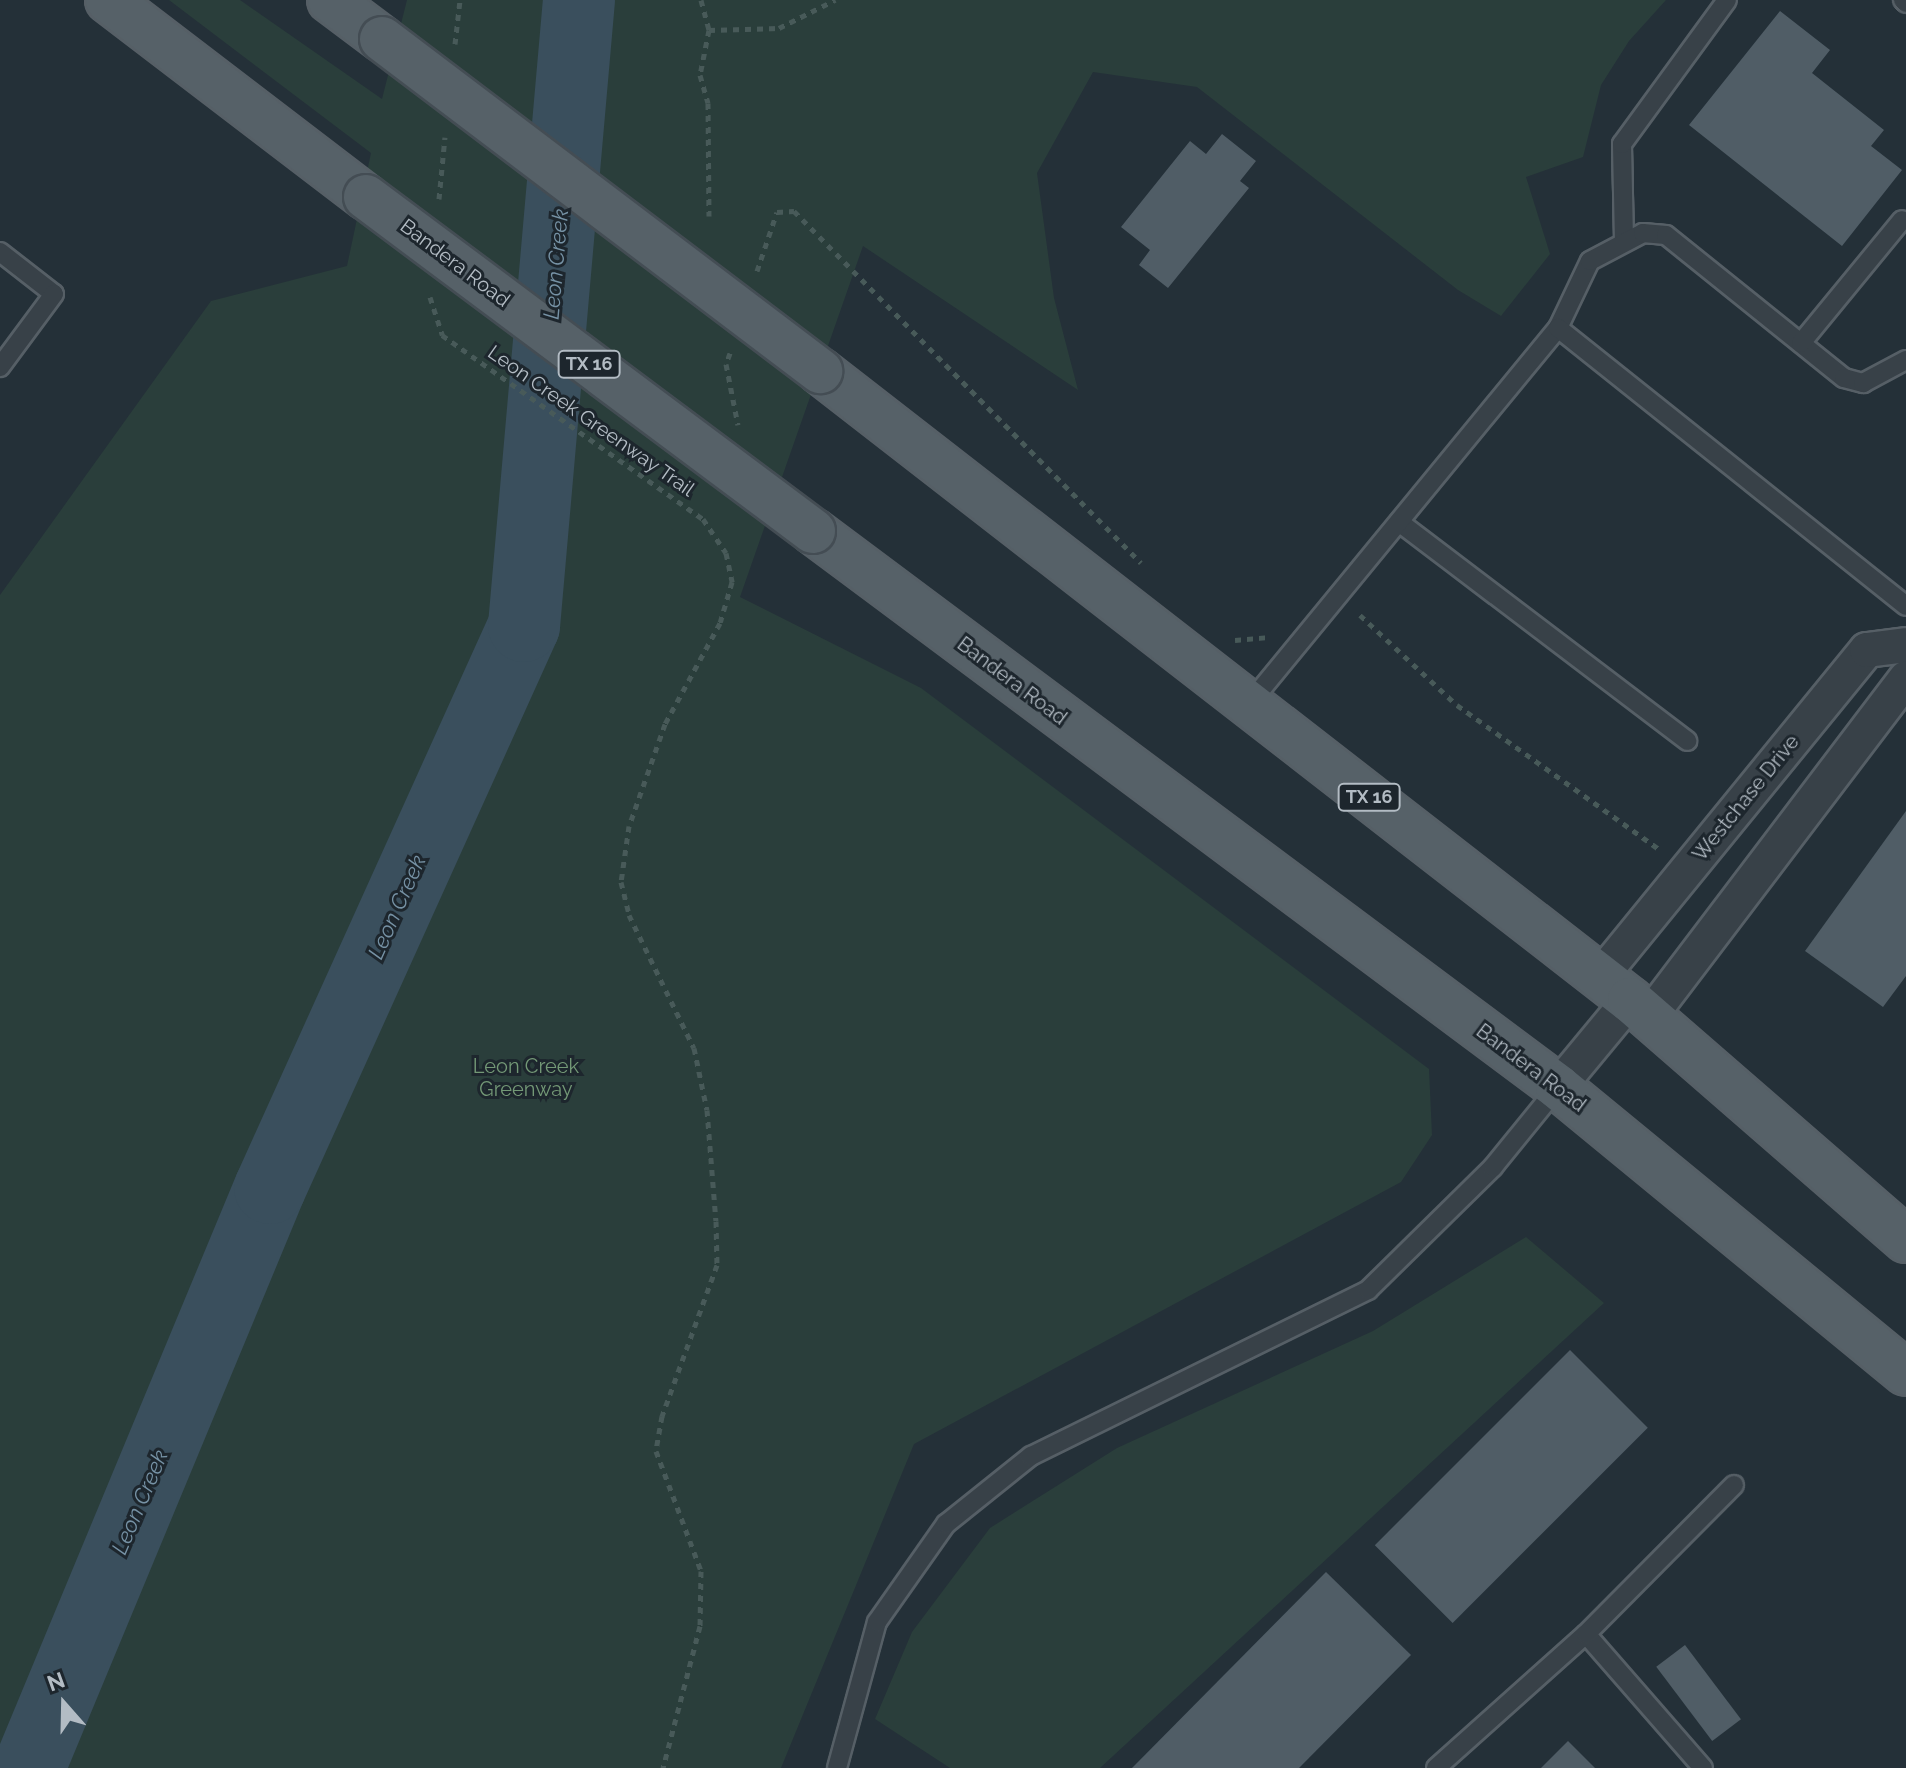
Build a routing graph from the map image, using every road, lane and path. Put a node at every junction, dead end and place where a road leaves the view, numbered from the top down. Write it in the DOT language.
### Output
graph roads {
  1 [pos="108,0"];
  2 [pos="330,0"];
  3 [pos="460,0"];
  4 [pos="701,0"];
  5 [pos="835,0"];
  6 [pos="1727,0"];
  7 [pos="709,30"];
  8 [pos="454,56"];
  9 [pos="447,119"];
  10 [pos="437,212"];
  11 [pos="709,216"];
  12 [pos="1902,220"];
  13 [pos="1624,241"];
  14 [pos="0,252"];
  15 [pos="754,281"];
  16 [pos="429,290"];
  17 [pos="1558,328"];
  18 [pos="735,336"];
  19 [pos="1801,343"];
  20 [pos="1906,360"];
  21 [pos="0,367"];
  22 [pos="736,433"];
  23 [pos="709,506"];
  24 [pos="703,519"];
  25 [pos="1399,522"];
  26 [pos="1144,566"];
  27 [pos="1339,594"];
  28 [pos="1906,606"];
  29 [pos="1280,624"];
  30 [pos="1222,632"];
  31 [pos="1906,645"];
  32 [pos="1906,670"];
  33 [pos="1906,678"];
  34 [pos="1249,704"];
  35 [pos="1687,741"];
  36 [pos="1660,850"];
  37 [pos="1626,998"];
  38 [pos="1558,1087"];
  39 [pos="1906,1240"];
  40 [pos="1906,1373"];
  41 [pos="1734,1485"];
  42 [pos="1586,1634"];
  43 [pos="663,1768"];
  44 [pos="837,1768"];
  45 [pos="1436,1768"];
  46 [pos="1703,1768"];
  1 -- 38 [label="main road, Bandera Road / TX 16, bridge"];
  2 -- 34 [label="main road, TX 16, bridge"];
  3 -- 8 [label="path"];
  4 -- 7 [label="path"];
  5 -- 7 [label="path"];
  6 -- 13 [label="lane"];
  7 -- 11 [label="path"];
  9 -- 10 [label="path"];
  12 -- 19 [label="lane"];
  13 -- 17 [label="lane"];
  13 -- 19 [label="lane"];
  14 -- 21 [label="lane"];
  15 -- 26 [label="path"];
  16 -- 24 [label="path, Leon Creek Greenway Trail"];
  17 -- 25 [label="lane"];
  17 -- 28 [label="lane"];
  18 -- 22 [label="path"];
  19 -- 20 [label="lane"];
  23 -- 24 [label="path"];
  24 -- 43 [label="path, Leon Creek Greenway Trail"];
  25 -- 27 [label="lane"];
  25 -- 35 [label="lane"];
  27 -- 34 [label="lane"];
  27 -- 36 [label="path"];
  29 -- 30 [label="path"];
  31 -- 32 [label="street, Westchase Drive"];
  31 -- 37 [label="street, Westchase Drive"];
  33 -- 37 [label="street, Westchase Drive"];
  34 -- 37 [label="main road, TX 16"];
  37 -- 38 [label="street, Westchase Drive"];
  37 -- 39 [label="main road, TX 16"];
  38 -- 40 [label="main road, Bandera Road / TX 16"];
  38 -- 44 [label="lane"];
  41 -- 42 [label="lane"];
  42 -- 45 [label="lane"];
  42 -- 46 [label="lane"];
}
